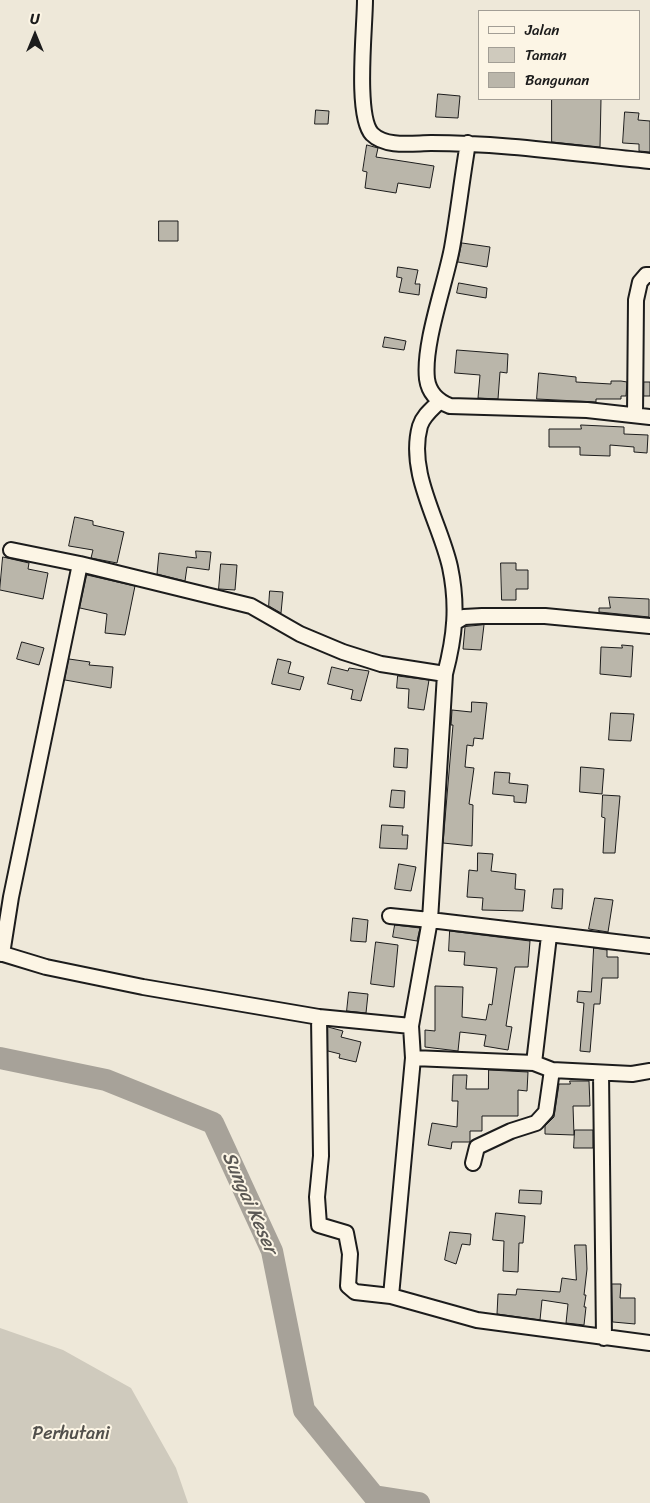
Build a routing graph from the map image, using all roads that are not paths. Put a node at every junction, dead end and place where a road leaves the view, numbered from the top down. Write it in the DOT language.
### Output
graph roads {
  1 [pos="365,0"];
  2 [pos="468,143"];
  3 [pos="650,161"];
  4 [pos="650,275"];
  5 [pos="439,402"];
  6 [pos="635,415"];
  7 [pos="650,417"];
  8 [pos="11,550"];
  9 [pos="80,564"];
  10 [pos="454,623"];
  11 [pos="650,626"];
  12 [pos="445,674"];
  13 [pos="390,916"];
  14 [pos="430,920"];
  15 [pos="549,936"];
  16 [pos="650,946"];
  17 [pos="1,954"];
  18 [pos="319,1017"];
  19 [pos="411,1026"];
  20 [pos="413,1058"];
  21 [pos="534,1063"];
  22 [pos="552,1070"];
  23 [pos="650,1071"];
  24 [pos="601,1072"];
  25 [pos="473,1163"];
  26 [pos="391,1296"];
  27 [pos="604,1338"];
  28 [pos="650,1343"];
  1 -- 2 [label="street"];
  2 -- 3 [label="street"];
  2 -- 5 [label="street"];
  4 -- 6 [label="street"];
  5 -- 6 [label="street"];
  5 -- 10 [label="street"];
  6 -- 7 [label="street"];
  8 -- 9 [label="street"];
  9 -- 12 [label="street"];
  9 -- 17 [label="street"];
  10 -- 11 [label="street"];
  10 -- 12 [label="street"];
  12 -- 14 [label="street"];
  13 -- 14 [label="street"];
  14 -- 15 [label="street"];
  14 -- 19 [label="street"];
  15 -- 16 [label="street"];
  15 -- 21 [label="street"];
  17 -- 18 [label="street"];
  18 -- 19 [label="street"];
  18 -- 26 [label="street"];
  19 -- 20 [label="street"];
  20 -- 21 [label="street"];
  20 -- 26 [label="street"];
  21 -- 22 [label="street"];
  22 -- 24 [label="street"];
  22 -- 25 [label="street"];
  23 -- 24 [label="street"];
  24 -- 27 [label="street"];
  26 -- 27 [label="street"];
  27 -- 28 [label="street"];
}
